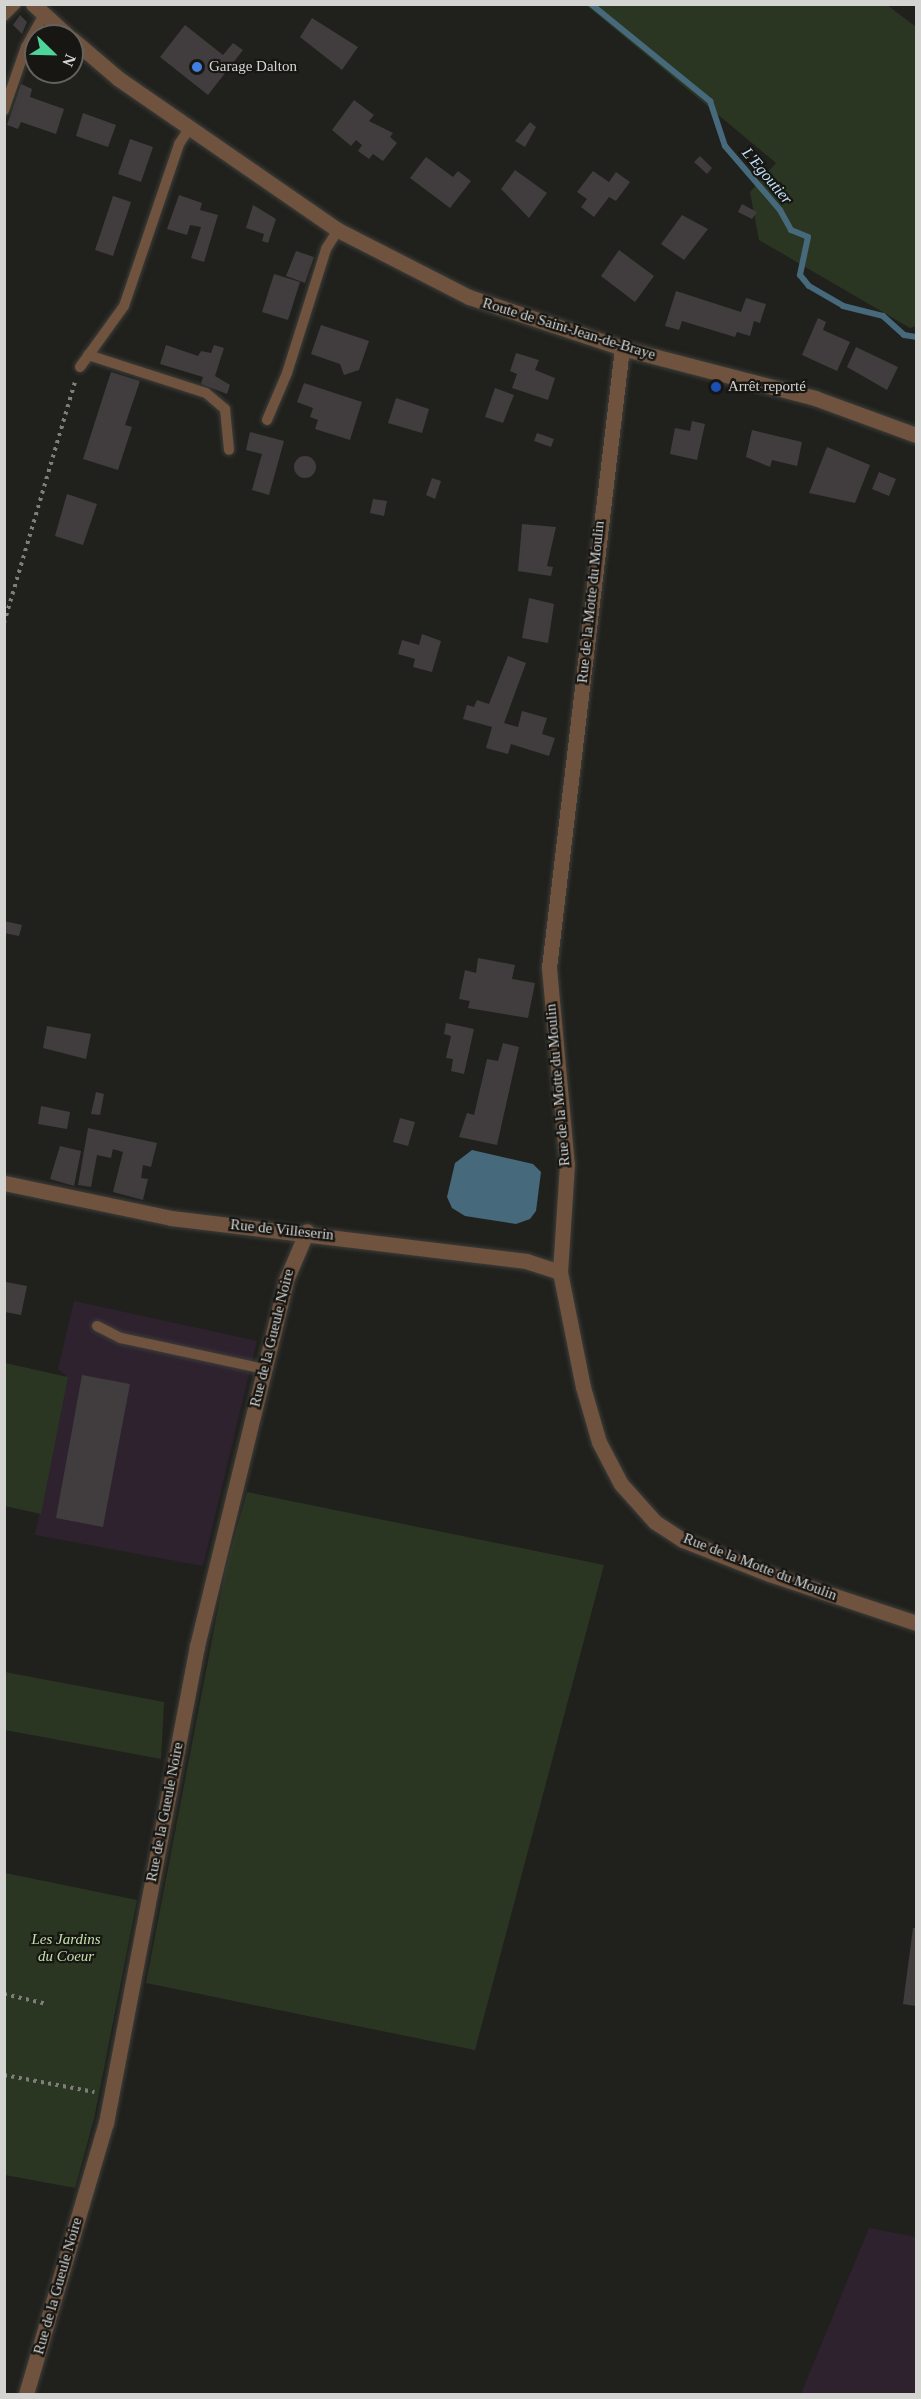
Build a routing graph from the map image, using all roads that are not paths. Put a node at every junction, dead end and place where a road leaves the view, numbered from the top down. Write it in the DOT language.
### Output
graph roads {
  1 [pos="16,4"];
  2 [pos="39,10"];
  3 [pos="4,16"];
  4 [pos="55,24"];
  5 [pos="84,48"];
  6 [pos="4,110"];
  7 [pos="189,129"];
  8 [pos="338,230"];
  9 [pos="622,348"];
  10 [pos="88,355"];
  11 [pos="80,367"];
  12 [pos="267,420"];
  13 [pos="916,435"];
  14 [pos="229,450"];
  15 [pos="4,1183"];
  16 [pos="307,1231"];
  17 [pos="560,1272"];
  18 [pos="97,1326"];
  19 [pos="264,1369"];
  20 [pos="916,1623"];
  21 [pos="26,2394"];
  1 -- 3 [label="lane"];
  2 -- 4 [label="street"];
  2 -- 6 [label="lane"];
  5 -- 7 [label="street, Route de Saint-Jean-de-Braye"];
  7 -- 8 [label="street, Route de Saint-Jean-de-Braye"];
  7 -- 10 [label="lane"];
  8 -- 9 [label="street, Route de Saint-Jean-de-Braye"];
  8 -- 12 [label="lane"];
  9 -- 13 [label="street, Route de Saint-Jean-de-Braye"];
  9 -- 17 [label="street, Rue de la Motte du Moulin"];
  10 -- 11 [label="lane"];
  10 -- 14 [label="lane"];
  15 -- 16 [label="street, Rue de Villeserin"];
  16 -- 17 [label="street, Rue de Villeserin"];
  16 -- 19 [label="street, Rue de la Gueule Noire"];
  17 -- 20 [label="street, Rue de la Motte du Moulin"];
  18 -- 19 [label="lane"];
  19 -- 21 [label="street, Rue de la Gueule Noire"];
}
